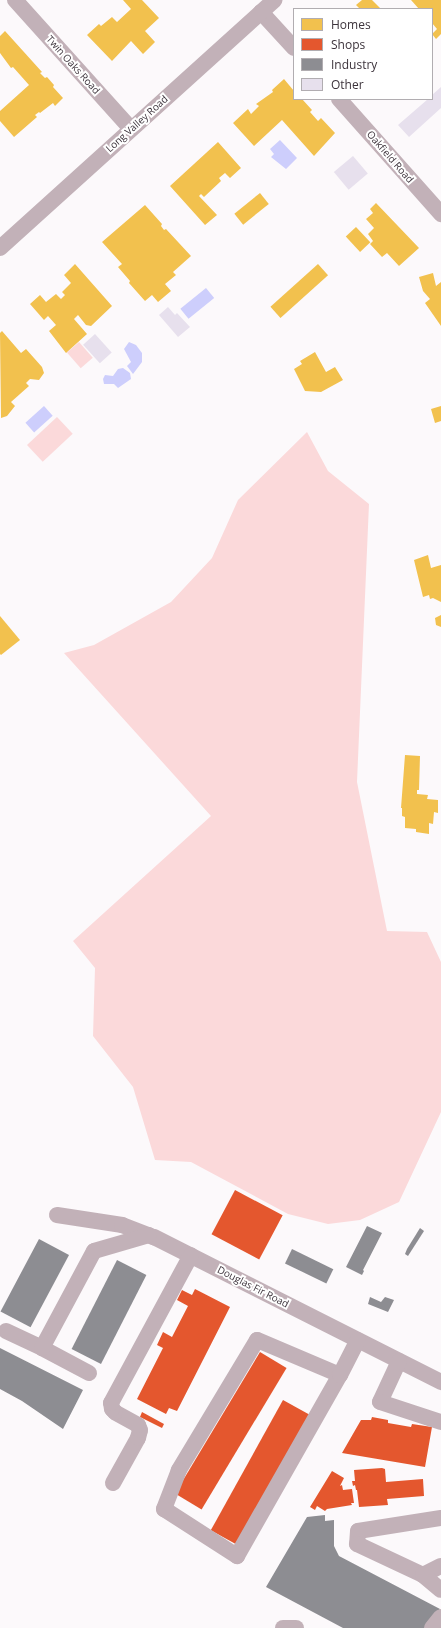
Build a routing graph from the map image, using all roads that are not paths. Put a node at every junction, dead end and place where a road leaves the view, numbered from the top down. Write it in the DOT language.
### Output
graph roads {
  1 [pos="15,0"];
  2 [pos="274,0"];
  3 [pos="261,12"];
  4 [pos="293,47"];
  5 [pos="340,100"];
  6 [pos="131,129"];
  7 [pos="441,214"];
  8 [pos="0,248"];
  9 [pos="57,1215"];
  10 [pos="149,1235"];
  11 [pos="191,1255"];
  12 [pos="6,1330"];
  13 [pos="358,1340"];
  14 [pos="42,1348"];
  15 [pos="399,1361"];
  16 [pos="89,1373"];
  17 [pos="340,1375"];
  18 [pos="441,1382"];
  19 [pos="441,1422"];
  20 [pos="113,1483"];
  21 [pos="441,1518"];
  22 [pos="441,1566"];
  23 [pos="424,1575"];
  24 [pos="441,1590"];
  25 [pos="441,1617"];
  26 [pos="282,1628"];
  27 [pos="296,1628"];
  28 [pos="432,1628"];
  1 -- 6 [label="street, Twin Oaks Road"];
  2 -- 3 [label="street, Long Valley Road"];
  3 -- 4 [label="street"];
  3 -- 6 [label="street, Long Valley Road"];
  5 -- 7 [label="street, Oakfield Road"];
  6 -- 8 [label="street, Long Valley Road"];
  9 -- 10 [label="street, Douglas Fir Road"];
  10 -- 11 [label="street, Douglas Fir Road"];
  10 -- 14 [label="street"];
  11 -- 13 [label="street, Douglas Fir Road"];
  11 -- 20 [label="street"];
  12 -- 14 [label="street"];
  13 -- 15 [label="street, Douglas Fir Road"];
  13 -- 17 [label="street"];
  14 -- 16 [label="street"];
  15 -- 18 [label="street, Douglas Fir Road"];
  15 -- 19 [label="street"];
  17 -- 17 [label="street"];
  21 -- 23 [label="street"];
  22 -- 23 [label="street"];
  23 -- 24 [label="street"];
  25 -- 28 [label="street"];
  26 -- 27 [label="street"];
}
